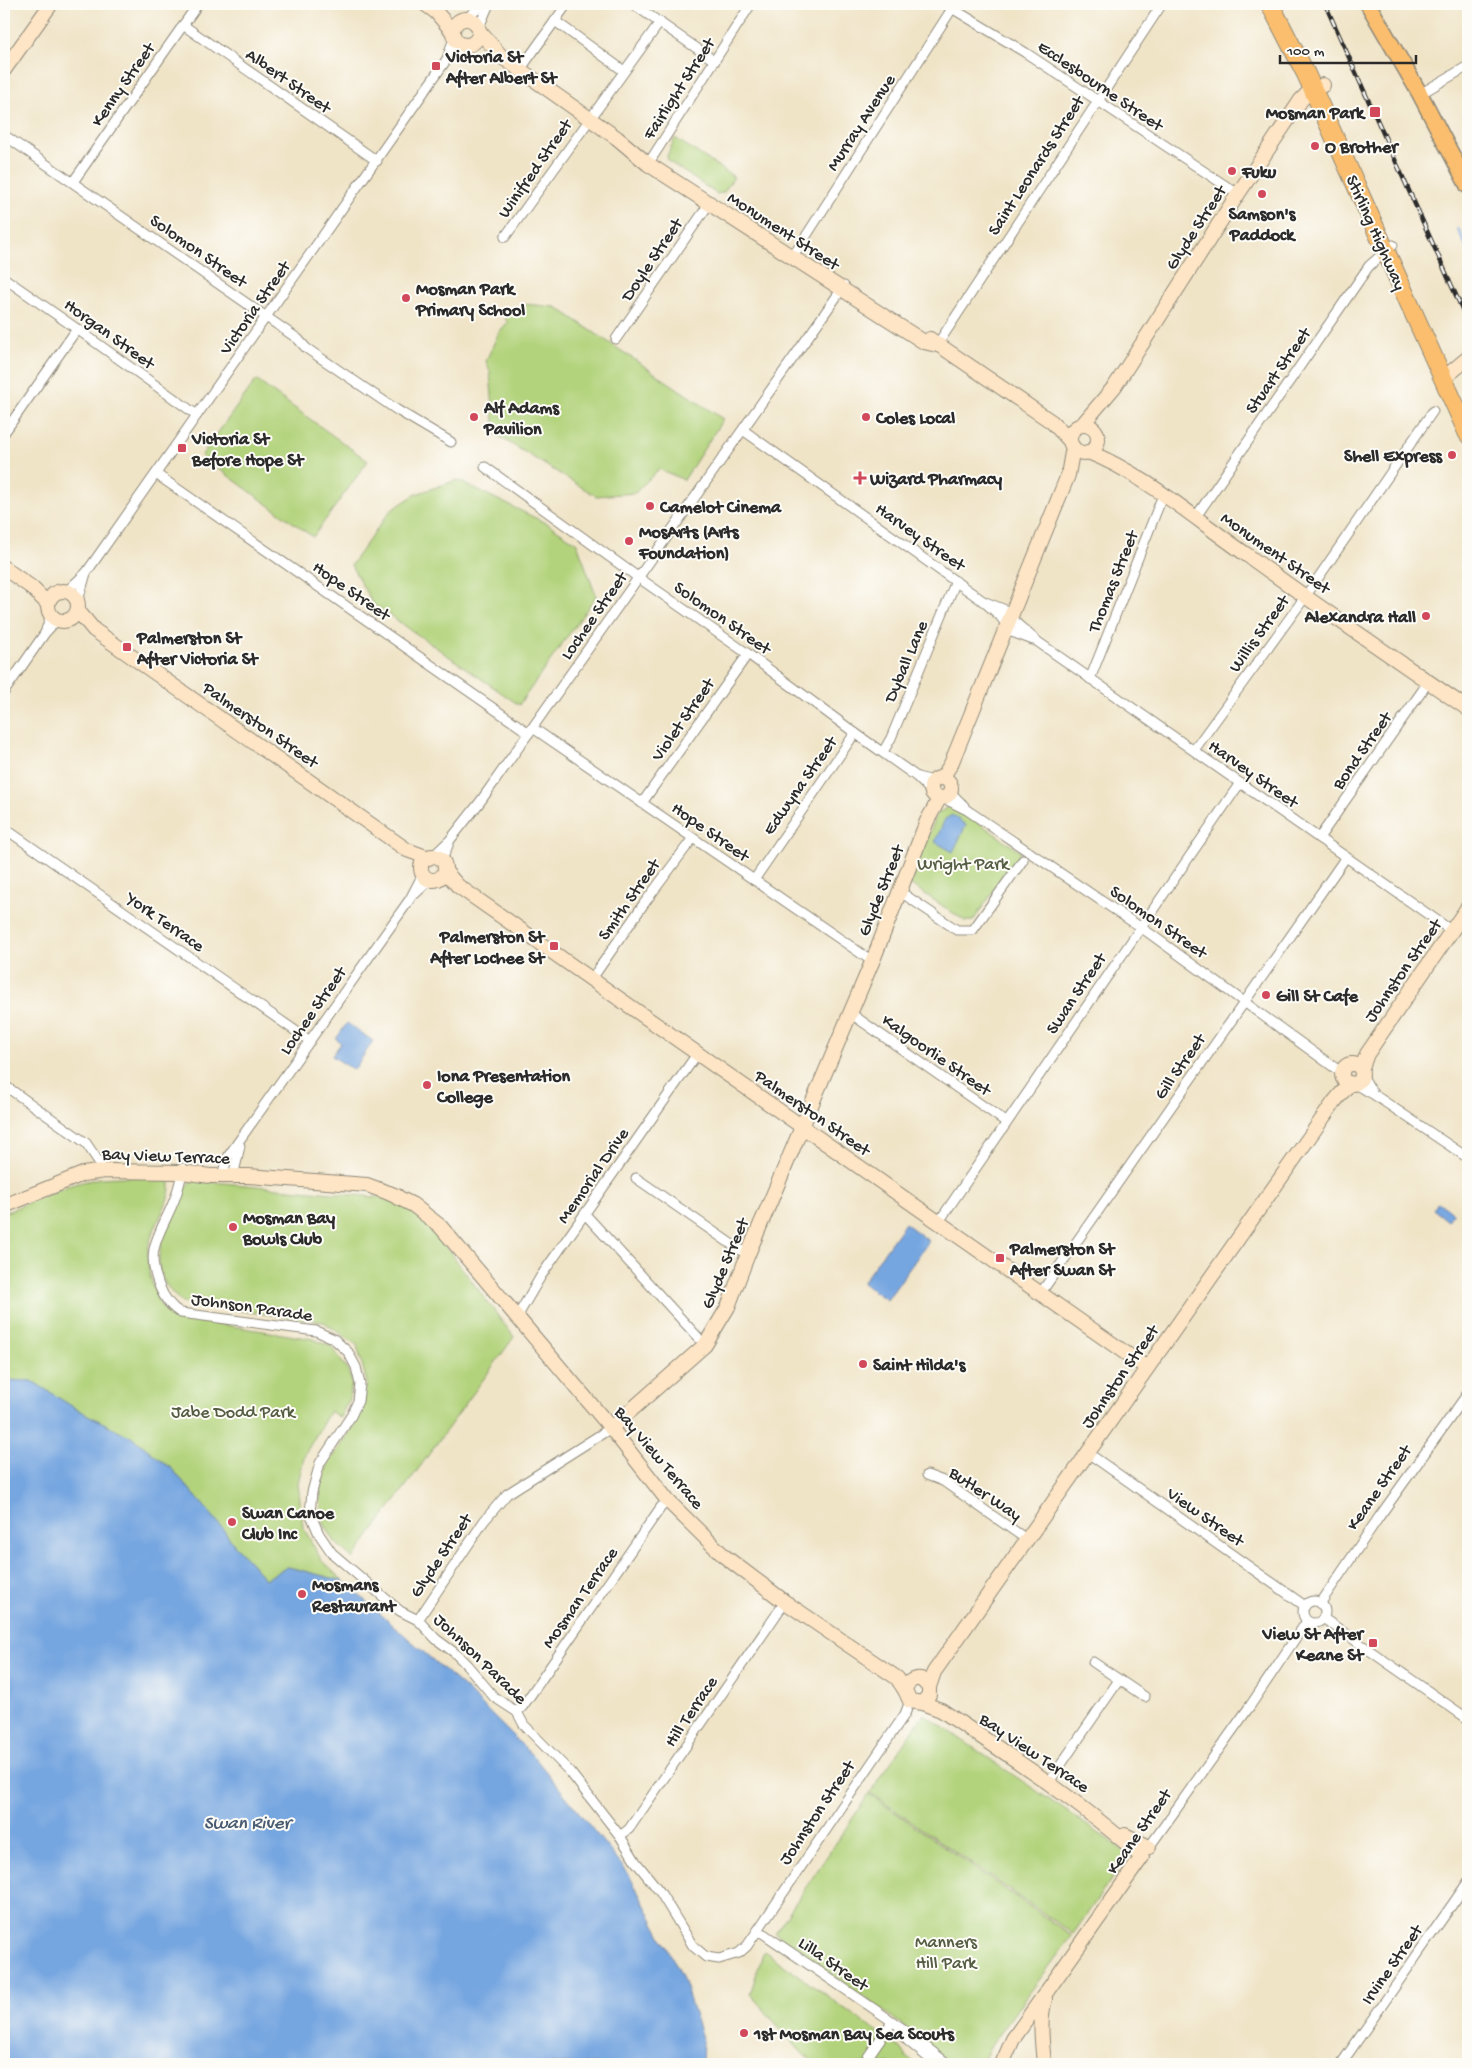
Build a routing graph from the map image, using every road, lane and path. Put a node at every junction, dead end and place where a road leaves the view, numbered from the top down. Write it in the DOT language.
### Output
graph roads {
  1 [pos="51,4"];
  2 [pos="198,4"];
  3 [pos="483,4"];
  4 [pos="489,4"];
  5 [pos="567,4"];
  6 [pos="632,4"];
  7 [pos="751,4"];
  8 [pos="1162,4"];
  9 [pos="1270,4"];
  10 [pos="1282,4"];
  11 [pos="1368,4"];
  12 [pos="951,5"];
  13 [pos="431,8"];
  14 [pos="555,21"];
  15 [pos="660,22"];
  16 [pos="472,24"];
  17 [pos="183,25"];
  18 [pos="460,40"];
  19 [pos="502,57"];
  20 [pos="715,61"];
  21 [pos="1468,66"];
  22 [pos="4,70"];
  23 [pos="520,70"];
  24 [pos="624,71"];
  25 [pos="1318,88"];
  26 [pos="1420,94"];
  27 [pos="1096,102"];
  28 [pos="590,118"];
  29 [pos="4,135"];
  30 [pos="650,160"];
  31 [pos="376,161"];
  32 [pos="73,182"];
  33 [pos="1468,186"];
  34 [pos="1238,194"];
  35 [pos="711,201"];
  36 [pos="506,237"];
  37 [pos="1389,248"];
  38 [pos="794,256"];
  39 [pos="4,278"];
  40 [pos="844,286"];
  41 [pos="267,318"];
  42 [pos="77,328"];
  43 [pos="616,339"];
  44 [pos="937,345"];
  45 [pos="1468,358"];
  46 [pos="1453,378"];
  47 [pos="1433,411"];
  48 [pos="1468,411"];
  49 [pos="197,415"];
  50 [pos="743,430"];
  51 [pos="4,433"];
  52 [pos="1468,434"];
  53 [pos="1083,440"];
  54 [pos="451,442"];
  55 [pos="485,467"];
  56 [pos="156,474"];
  57 [pos="1163,495"];
  58 [pos="1195,518"];
  59 [pos="4,568"];
  60 [pos="86,573"];
  61 [pos="639,578"];
  62 [pos="956,581"];
  63 [pos="1305,596"];
  64 [pos="78,606"];
  65 [pos="57,607"];
  66 [pos="1009,621"];
  67 [pos="94,630"];
  68 [pos="748,654"];
  69 [pos="1090,678"];
  70 [pos="1428,681"];
  71 [pos="4,692"];
  72 [pos="1468,709"];
  73 [pos="531,731"];
  74 [pos="855,733"];
  75 [pos="1194,750"];
  76 [pos="883,752"];
  77 [pos="1240,783"];
  78 [pos="940,789"];
  79 [pos="642,803"];
  80 [pos="4,828"];
  81 [pos="693,838"];
  82 [pos="1319,838"];
  83 [pos="1346,857"];
  84 [pos="1023,860"];
  85 [pos="432,868"];
  86 [pos="754,880"];
  87 [pos="899,891"];
  88 [pos="1468,907"];
  89 [pos="1140,927"];
  90 [pos="1452,931"];
  91 [pos="872,961"];
  92 [pos="591,980"];
  93 [pos="1244,1002"];
  94 [pos="850,1013"];
  95 [pos="310,1041"];
  96 [pos="697,1054"];
  97 [pos="1351,1074"];
  98 [pos="4,1085"];
  99 [pos="1006,1122"];
  100 [pos="802,1127"];
  101 [pos="1468,1158"];
  102 [pos="96,1168"];
  103 [pos="178,1169"];
  104 [pos="228,1174"];
  105 [pos="636,1178"];
  106 [pos="4,1206"];
  107 [pos="585,1214"];
  108 [pos="938,1223"];
  109 [pos="748,1254"];
  110 [pos="1040,1294"];
  111 [pos="517,1317"];
  112 [pos="705,1346"];
  113 [pos="1147,1368"];
  114 [pos="1468,1393"];
  115 [pos="611,1428"];
  116 [pos="1088,1453"];
  117 [pos="927,1475"];
  118 [pos="668,1502"];
  119 [pos="1026,1539"];
  120 [pos="785,1602"];
  121 [pos="1320,1604"];
  122 [pos="1305,1606"];
  123 [pos="1323,1618"];
  124 [pos="418,1620"];
  125 [pos="1307,1621"];
  126 [pos="1093,1662"];
  127 [pos="1119,1680"];
  128 [pos="920,1690"];
  129 [pos="1145,1697"];
  130 [pos="517,1712"];
  131 [pos="1468,1719"];
  132 [pos="1049,1782"];
  133 [pos="620,1836"];
  134 [pos="1146,1852"];
  135 [pos="1468,1882"];
  136 [pos="758,1930"];
  137 [pos="1048,1991"];
  138 [pos="892,2022"];
  139 [pos="863,2064"];
  140 [pos="936,2064"];
  141 [pos="948,2064"];
  142 [pos="1002,2064"];
  143 [pos="1044,2064"];
  144 [pos="1341,2064"];
  1 -- 22 [label="street"];
  2 -- 17 [label="street, Kenny Street"];
  3 -- 16 [label="street"];
  4 -- 16 [label="street"];
  5 -- 14 [label="street"];
  6 -- 15 [label="street"];
  7 -- 20 [label="street, Fairlight Street"];
  8 -- 27 [label="street, Saint Leonards Street"];
  9 -- 25 [label="highway, Stirling Highway"];
  10 -- 25 [label="highway, Stirling Highway"];
  11 -- 26 [label="main road"];
  12 -- 27 [label="street, Ecclesbourne Street"];
  12 -- 38 [label="street, Murray Avenue"];
  13 -- 16 [label="street, Monument Street"];
  13 -- 18 [label="street, Monument Street"];
  14 -- 23 [label="street"];
  14 -- 24 [label="street"];
  15 -- 20 [label="street"];
  15 -- 24 [label="street, Winifred Street"];
  16 -- 18 [label="street"];
  16 -- 18 [label="street"];
  16 -- 19 [label="street, Monument Street"];
  17 -- 31 [label="street, Albert Street"];
  17 -- 32 [label="street, Kenny Street"];
  18 -- 19 [label="street, Monument Street"];
  18 -- 31 [label="street, Victoria Street"];
  19 -- 23 [label="street, Monument Street"];
  20 -- 30 [label="street, Fairlight Street"];
  21 -- 26 [label="street"];
  23 -- 28 [label="street, Monument Street"];
  24 -- 28 [label="street, Winifred Street"];
  25 -- 34 [label="street, Glyde Street"];
  25 -- 37 [label="highway, Stirling Highway"];
  26 -- 33 [label="main road"];
  27 -- 34 [label="street, Ecclesbourne Street"];
  27 -- 44 [label="street, Saint Leonards Street"];
  28 -- 30 [label="street, Monument Street"];
  28 -- 36 [label="street, Winifred Street"];
  29 -- 32 [label="street, Solomon Street"];
  30 -- 35 [label="street, Monument Street"];
  31 -- 41 [label="street, Victoria Street"];
  32 -- 41 [label="street, Solomon Street"];
  34 -- 53 [label="street, Glyde Street"];
  35 -- 38 [label="street, Monument Street"];
  35 -- 43 [label="street, Doyle Street"];
  37 -- 46 [label="highway, Stirling Highway"];
  37 -- 58 [label="street, Stuart Street"];
  38 -- 40 [label="street, Monument Street"];
  39 -- 42 [label="street, Horgan Street"];
  40 -- 44 [label="street, Monument Street"];
  40 -- 50 [label="street, Lochee Street"];
  41 -- 49 [label="street, Victoria Street"];
  41 -- 54 [label="street, Solomon Street"];
  42 -- 49 [label="street, Horgan Street"];
  42 -- 51 [label="street"];
  44 -- 53 [label="street, Monument Street"];
  45 -- 46 [label="street"];
  46 -- 48 [label="highway, Stirling Highway"];
  46 -- 52 [label="highway, Stirling Highway"];
  47 -- 63 [label="street, Willis Street"];
  49 -- 56 [label="street, Victoria Street"];
  50 -- 61 [label="street, Lochee Street"];
  50 -- 62 [label="street, Harvey Street"];
  53 -- 57 [label="street, Monument Street"];
  53 -- 66 [label="street, Glyde Street"];
  55 -- 61 [label="street, Solomon Street"];
  56 -- 60 [label="street, Victoria Street"];
  56 -- 73 [label="street, Hope Street"];
  57 -- 58 [label="street, Monument Street"];
  57 -- 69 [label="street, Thomas Street"];
  58 -- 63 [label="street, Monument Street"];
  59 -- 65 [label="street, Palmerston Street"];
  60 -- 64 [label="street, Victoria Street"];
  60 -- 65 [label="street, Victoria Street"];
  61 -- 68 [label="street, Solomon Street"];
  61 -- 73 [label="street, Lochee Street"];
  62 -- 66 [label="street, Harvey Street"];
  62 -- 76 [label="street, Dyball Lane"];
  63 -- 70 [label="street, Monument Street"];
  63 -- 75 [label="street, Willis Street"];
  64 -- 65 [label="street, Palmerston Street"];
  64 -- 65 [label="street"];
  64 -- 67 [label="street, Palmerston Street"];
  65 -- 67 [label="street, Palmerston Street"];
  65 -- 71 [label="street, Victoria Street"];
  66 -- 69 [label="street, Harvey Street"];
  66 -- 78 [label="street, Glyde Street"];
  67 -- 85 [label="street, Palmerston Street"];
  68 -- 74 [label="street, Solomon Street"];
  68 -- 79 [label="street, Violet Street"];
  69 -- 75 [label="street, Harvey Street"];
  70 -- 72 [label="street, Monument Street"];
  70 -- 82 [label="street, Bond Street"];
  73 -- 79 [label="street, Hope Street"];
  73 -- 85 [label="street, Lochee Street"];
  74 -- 76 [label="street, Solomon Street"];
  74 -- 86 [label="street, Edwyna Street"];
  75 -- 77 [label="street, Harvey Street"];
  76 -- 78 [label="street, Solomon Street"];
  77 -- 82 [label="street, Harvey Street"];
  77 -- 89 [label="street, Swan Street"];
  78 -- 87 [label="street, Glyde Street"];
  78 -- 89 [label="street, Solomon Street"];
  79 -- 81 [label="street, Hope Street"];
  80 -- 95 [label="street, York Terrace"];
  81 -- 86 [label="street, Hope Street"];
  81 -- 92 [label="street, Smith Street"];
  82 -- 83 [label="street, Harvey Street"];
  83 -- 90 [label="street, Harvey Street"];
  83 -- 93 [label="street, Gill Street"];
  84 -- 87 [label="street"];
  85 -- 92 [label="street, Palmerston Street"];
  85 -- 95 [label="street, Lochee Street"];
  86 -- 91 [label="street, Hope Street"];
  87 -- 91 [label="street, Glyde Street"];
  88 -- 90 [label="street, Johnston Street"];
  89 -- 93 [label="street, Solomon Street"];
  89 -- 99 [label="street, Swan Street"];
  90 -- 97 [label="street, Johnston Street"];
  91 -- 94 [label="street, Glyde Street"];
  92 -- 96 [label="street, Palmerston Street"];
  93 -- 97 [label="street, Solomon Street"];
  93 -- 110 [label="street, Gill Street"];
  94 -- 99 [label="street, Kalgoorlie Street"];
  94 -- 100 [label="street, Glyde Street"];
  95 -- 104 [label="street, Lochee Street"];
  96 -- 100 [label="street, Palmerston Street"];
  96 -- 107 [label="street, Memorial Drive"];
  97 -- 101 [label="street"];
  97 -- 113 [label="street, Johnston Street"];
  98 -- 102 [label="street"];
  99 -- 108 [label="street, Swan Street"];
  100 -- 108 [label="street, Palmerston Street"];
  100 -- 109 [label="street, Glyde Street"];
  102 -- 103 [label="street, Bay View Terrace"];
  102 -- 106 [label="street, Bay View Terrace"];
  103 -- 104 [label="street, Bay View Terrace"];
  103 -- 124 [label="street, Johnson Parade"];
  104 -- 111 [label="street, Bay View Terrace"];
  105 -- 109 [label="street"];
  107 -- 111 [label="street, Memorial Drive"];
  107 -- 112 [label="street"];
  108 -- 110 [label="street, Palmerston Street"];
  109 -- 112 [label="street, Glyde Street"];
  110 -- 113 [label="street, Palmerston Street"];
  111 -- 115 [label="street, Bay View Terrace"];
  112 -- 115 [label="street, Glyde Street"];
  113 -- 116 [label="street, Johnston Street"];
  114 -- 121 [label="street, Keane Street"];
  115 -- 118 [label="street, Bay View Terrace"];
  115 -- 124 [label="street, Glyde Street"];
  116 -- 119 [label="street, Johnston Street"];
  116 -- 122 [label="street, View Street"];
  117 -- 119 [label="street, Butler Way"];
  118 -- 120 [label="street, Bay View Terrace"];
  118 -- 130 [label="street, Mosman Terrace"];
  119 -- 128 [label="street, Johnston Street"];
  120 -- 128 [label="street, Bay View Terrace"];
  120 -- 133 [label="street, Hill Terrace"];
  121 -- 122 [label="street"];
  121 -- 123 [label="street"];
  122 -- 125 [label="street"];
  123 -- 125 [label="street"];
  123 -- 131 [label="street"];
  124 -- 130 [label="street, Johnson Parade"];
  125 -- 134 [label="street, Keane Street"];
  126 -- 127 [label="street"];
  127 -- 129 [label="street"];
  127 -- 132 [label="street"];
  128 -- 132 [label="street, Bay View Terrace"];
  128 -- 136 [label="street, Johnston Street"];
  130 -- 133 [label="street, Johnson Parade"];
  132 -- 134 [label="street, Bay View Terrace"];
  133 -- 136 [label="street, Johnson Parade"];
  134 -- 137 [label="street, Keane Street"];
  135 -- 144 [label="street, Irvine Street"];
  136 -- 138 [label="street, Lilla Street"];
  137 -- 142 [label="street, Keane Street"];
  137 -- 143 [label="street"];
  138 -- 139 [label="street"];
  138 -- 140 [label="street, Lilla Street"];
  138 -- 141 [label="street, Lilla Street"];
}
